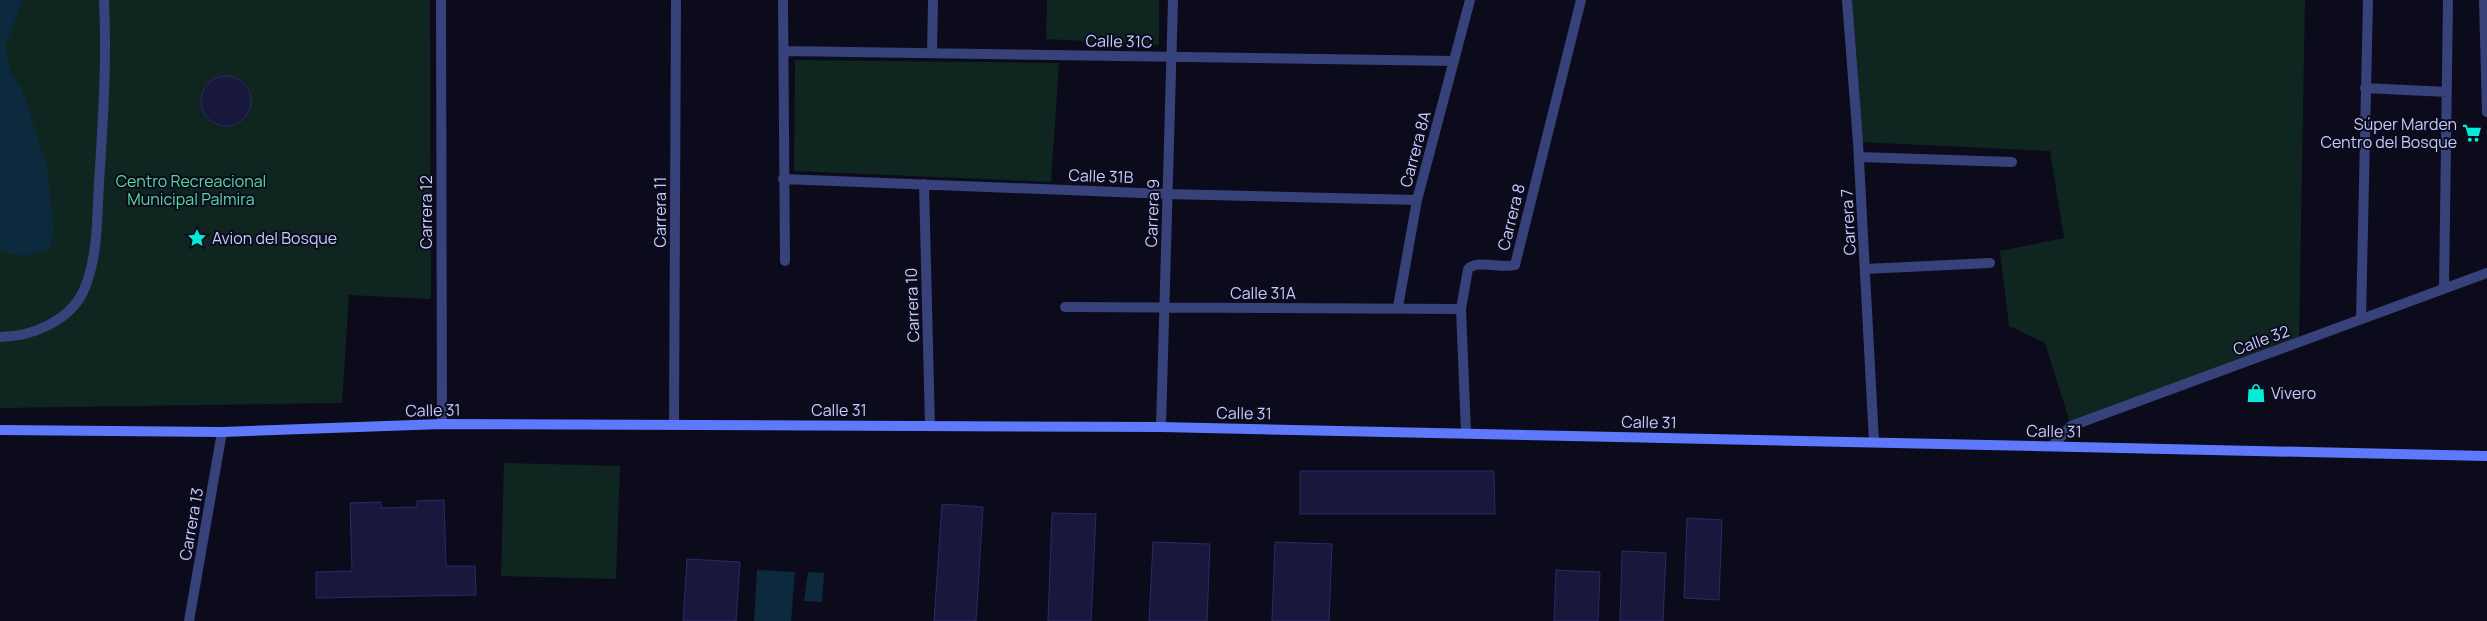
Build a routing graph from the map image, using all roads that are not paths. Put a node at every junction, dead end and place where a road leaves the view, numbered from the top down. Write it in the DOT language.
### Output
graph roads {
  1 [pos="104,0"];
  2 [pos="441,0"];
  3 [pos="676,0"];
  4 [pos="783,0"];
  5 [pos="933,0"];
  6 [pos="1173,0"];
  7 [pos="1470,0"];
  8 [pos="1581,0"];
  9 [pos="1847,0"];
  10 [pos="2368,0"];
  11 [pos="2448,0"];
  12 [pos="2484,0"];
  13 [pos="784,51"];
  14 [pos="932,53"];
  15 [pos="1171,56"];
  16 [pos="1454,61"];
  17 [pos="2365,88"];
  18 [pos="2447,92"];
  19 [pos="2487,112"];
  20 [pos="1859,157"];
  21 [pos="2012,162"];
  22 [pos="783,178"];
  23 [pos="924,184"];
  24 [pos="1168,194"];
  25 [pos="1418,200"];
  26 [pos="785,260"];
  27 [pos="1990,263"];
  28 [pos="1865,268"];
  29 [pos="2487,272"];
  30 [pos="2444,289"];
  31 [pos="1065,307"];
  32 [pos="1398,307"];
  33 [pos="1164,308"];
  34 [pos="1461,309"];
  35 [pos="2362,319"];
  36 [pos="0,338"];
  37 [pos="442,424"];
  38 [pos="674,424"];
  39 [pos="930,426"];
  40 [pos="1161,427"];
  41 [pos="0,430"];
  42 [pos="222,432"];
  43 [pos="1466,432"];
  44 [pos="1874,442"];
  45 [pos="2053,446"];
  46 [pos="2487,456"];
  47 [pos="189,621"];
  1 -- 36 [label="street"];
  2 -- 37 [label="street, Carrera 12"];
  3 -- 38 [label="street, Carrera 11"];
  4 -- 13 [label="street"];
  5 -- 14 [label="street"];
  6 -- 15 [label="street, Carrera 9"];
  7 -- 16 [label="street, Carrera 8A"];
  8 -- 34 [label="street, Carrera 8"];
  9 -- 20 [label="street, Carrera 7"];
  10 -- 17 [label="street"];
  11 -- 18 [label="street"];
  12 -- 19 [label="street"];
  13 -- 14 [label="street, Calle 31C"];
  13 -- 22 [label="street"];
  14 -- 15 [label="street, Calle 31C"];
  15 -- 16 [label="street, Calle 31C"];
  15 -- 24 [label="street, Carrera 9"];
  16 -- 25 [label="street, Carrera 8A"];
  17 -- 18 [label="street"];
  17 -- 35 [label="street"];
  18 -- 30 [label="street"];
  20 -- 21 [label="street"];
  20 -- 28 [label="street, Carrera 7"];
  22 -- 23 [label="street, Calle 31B"];
  22 -- 26 [label="street"];
  23 -- 24 [label="street, Calle 31B"];
  23 -- 39 [label="street, Carrera 10"];
  24 -- 25 [label="street, Calle 31B"];
  24 -- 33 [label="street, Carrera 9"];
  25 -- 32 [label="street, Carrera 8A"];
  27 -- 28 [label="street"];
  28 -- 44 [label="street, Carrera 7"];
  29 -- 30 [label="street, Calle 32"];
  30 -- 35 [label="street, Calle 32"];
  31 -- 33 [label="street, Calle 31A"];
  32 -- 33 [label="street, Calle 31A"];
  32 -- 34 [label="street, Calle 31A"];
  33 -- 40 [label="street, Carrera 9"];
  34 -- 43 [label="street, Carrera 8"];
  35 -- 45 [label="street, Calle 32"];
  37 -- 38 [label="main road, Calle 31"];
  37 -- 42 [label="main road, Calle 31"];
  38 -- 39 [label="main road, Calle 31"];
  39 -- 40 [label="main road, Calle 31"];
  40 -- 43 [label="main road, Calle 31"];
  41 -- 42 [label="main road, Calle 31"];
  42 -- 47 [label="street, Carrera 13"];
  43 -- 44 [label="main road, Calle 31"];
  44 -- 45 [label="main road, Calle 31"];
  45 -- 46 [label="main road, Calle 31"];
}
